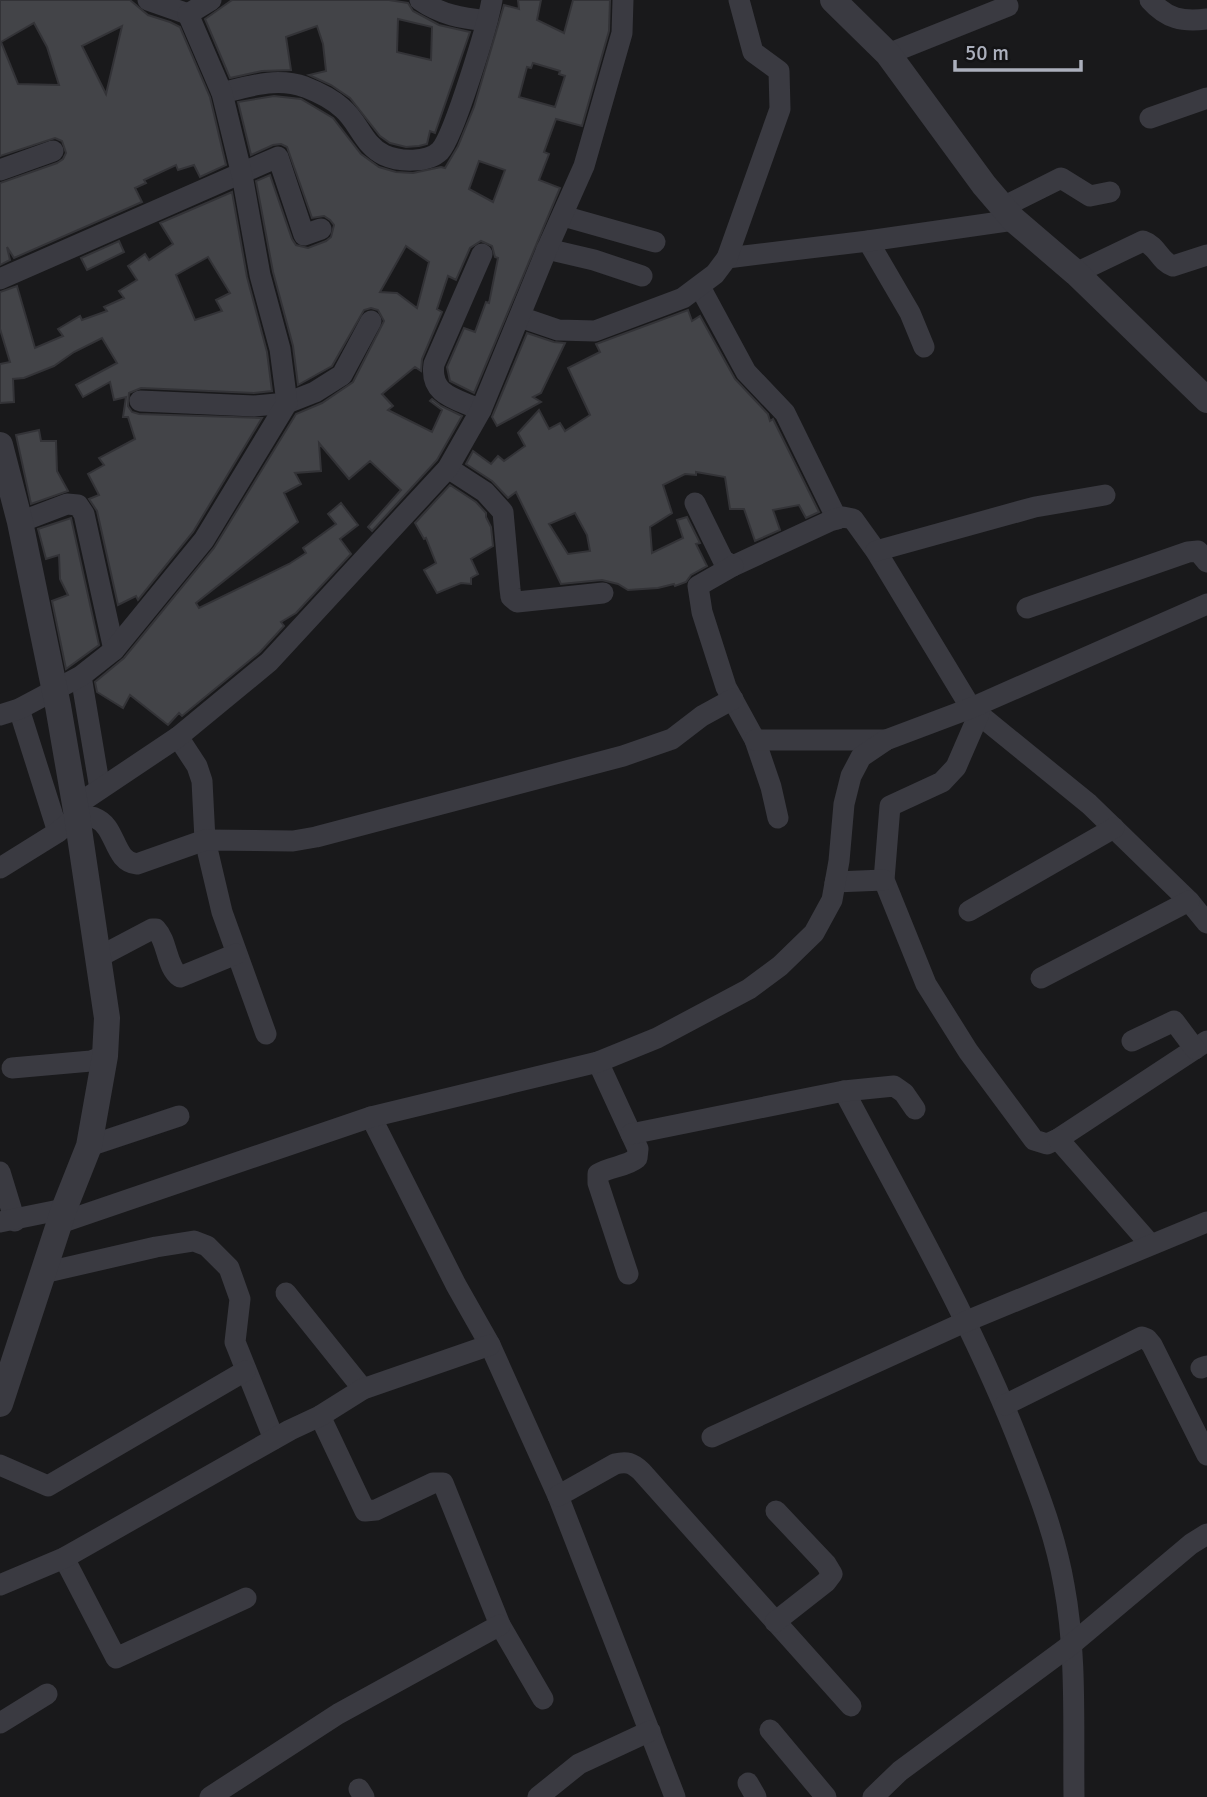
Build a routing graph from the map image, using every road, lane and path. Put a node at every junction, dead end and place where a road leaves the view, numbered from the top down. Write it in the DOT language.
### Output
graph roads {
  1 [pos="148,0"];
  2 [pos="211,0"];
  3 [pos="420,0"];
  4 [pos="623,0"];
  5 [pos="739,0"];
  6 [pos="833,0"];
  7 [pos="1150,0"];
  8 [pos="1008,6"];
  9 [pos="489,10"];
  10 [pos="188,14"];
  11 [pos="1207,19"];
  12 [pos="888,54"];
  13 [pos="222,93"];
  14 [pos="1207,97"];
  15 [pos="1150,118"];
  16 [pos="53,151"];
  17 [pos="0,170"];
  18 [pos="242,175"];
  19 [pos="1110,192"];
  20 [pos="1009,213"];
  21 [pos="563,216"];
  22 [pos="321,229"];
  23 [pos="869,241"];
  24 [pos="655,242"];
  25 [pos="547,249"];
  26 [pos="482,254"];
  27 [pos="1207,255"];
  28 [pos="727,258"];
  29 [pos="1076,273"];
  30 [pos="642,276"];
  31 [pos="0,279"];
  32 [pos="701,287"];
  33 [pos="520,317"];
  34 [pos="370,321"];
  35 [pos="924,347"];
  36 [pos="1207,400"];
  37 [pos="140,401"];
  38 [pos="287,403"];
  39 [pos="481,410"];
  40 [pos="0,445"];
  41 [pos="448,468"];
  42 [pos="1105,495"];
  43 [pos="695,503"];
  44 [pos="837,519"];
  45 [pos="20,522"];
  46 [pos="876,551"];
  47 [pos="1207,562"];
  48 [pos="733,566"];
  49 [pos="603,593"];
  50 [pos="1207,604"];
  51 [pos="1027,608"];
  52 [pos="114,650"];
  53 [pos="81,676"];
  54 [pos="54,690"];
  55 [pos="733,699"];
  56 [pos="975,711"];
  57 [pos="10,712"];
  58 [pos="178,737"];
  59 [pos="755,740"];
  60 [pos="886,740"];
  61 [pos="100,789"];
  62 [pos="70,818"];
  63 [pos="778,818"];
  64 [pos="1114,828"];
  65 [pos="205,840"];
  66 [pos="0,868"];
  67 [pos="884,880"];
  68 [pos="835,882"];
  69 [pos="1189,901"];
  70 [pos="969,911"];
  71 [pos="1207,923"];
  72 [pos="236,954"];
  73 [pos="97,958"];
  74 [pos="1041,978"];
  75 [pos="266,1034"];
  76 [pos="1132,1041"];
  77 [pos="1201,1045"];
  78 [pos="105,1056"];
  79 [pos="598,1062"];
  80 [pos="12,1068"];
  81 [pos="844,1091"];
  82 [pos="915,1109"];
  83 [pos="179,1116"];
  84 [pos="371,1117"];
  85 [pos="631,1134"];
  86 [pos="1058,1139"];
  87 [pos="89,1146"];
  88 [pos="0,1172"];
  89 [pos="62,1216"];
  90 [pos="7,1222"];
  91 [pos="1207,1222"];
  92 [pos="1150,1244"];
  93 [pos="43,1273"];
  94 [pos="628,1274"];
  95 [pos="286,1293"];
  96 [pos="967,1321"];
  97 [pos="490,1345"];
  98 [pos="245,1371"];
  99 [pos="363,1389"];
  100 [pos="0,1404"];
  101 [pos="1005,1405"];
  102 [pos="320,1416"];
  103 [pos="712,1437"];
  104 [pos="274,1438"];
  105 [pos="1207,1455"];
  106 [pos="0,1465"];
  107 [pos="558,1496"];
  108 [pos="776,1511"];
  109 [pos="1207,1534"];
  110 [pos="64,1558"];
  111 [pos="0,1585"];
  112 [pos="246,1598"];
  113 [pos="775,1622"];
  114 [pos="500,1625"];
  115 [pos="1072,1644"];
  116 [pos="47,1694"];
  117 [pos="543,1699"];
  118 [pos="851,1706"];
  119 [pos="0,1723"];
  120 [pos="770,1730"];
  121 [pos="650,1731"];
  122 [pos="210,1797"];
  123 [pos="538,1797"];
  124 [pos="675,1797"];
  125 [pos="826,1797"];
  126 [pos="873,1797"];
  127 [pos="1074,1797"];
  1 -- 10 [label="street"];
  2 -- 10 [label="street"];
  3 -- 9 [label="street"];
  4 -- 21 [label="street"];
  5 -- 28 [label="street"];
  6 -- 12 [label="street"];
  7 -- 11 [label="street"];
  8 -- 12 [label="street"];
  9 -- 13 [label="street"];
  10 -- 13 [label="street"];
  12 -- 20 [label="street"];
  13 -- 18 [label="street"];
  14 -- 15 [label="street"];
  16 -- 17 [label="street"];
  18 -- 22 [label="street"];
  18 -- 31 [label="street"];
  18 -- 38 [label="street"];
  19 -- 20 [label="street"];
  20 -- 23 [label="street"];
  20 -- 29 [label="street"];
  21 -- 24 [label="street"];
  21 -- 25 [label="street"];
  23 -- 28 [label="street"];
  23 -- 35 [label="street"];
  25 -- 30 [label="street"];
  25 -- 33 [label="street"];
  26 -- 39 [label="street"];
  27 -- 29 [label="street"];
  28 -- 32 [label="street"];
  29 -- 36 [label="street"];
  32 -- 33 [label="street"];
  32 -- 44 [label="street"];
  33 -- 39 [label="street"];
  34 -- 38 [label="street"];
  37 -- 38 [label="street"];
  38 -- 52 [label="street"];
  39 -- 41 [label="street"];
  40 -- 45 [label="street"];
  41 -- 49 [label="street"];
  41 -- 58 [label="street"];
  42 -- 46 [label="street"];
  43 -- 48 [label="street"];
  44 -- 46 [label="street"];
  44 -- 48 [label="street"];
  45 -- 52 [label="street"];
  45 -- 54 [label="street"];
  46 -- 56 [label="street"];
  47 -- 51 [label="street"];
  48 -- 55 [label="street"];
  50 -- 56 [label="street"];
  52 -- 53 [label="street"];
  53 -- 54 [label="street"];
  53 -- 61 [label="street"];
  54 -- 57 [label="street"];
  54 -- 62 [label="street"];
  55 -- 59 [label="street"];
  55 -- 65 [label="street"];
  56 -- 60 [label="street"];
  56 -- 64 [label="street"];
  56 -- 67 [label="street"];
  57 -- 62 [label="street"];
  58 -- 61 [label="street"];
  58 -- 65 [label="street"];
  59 -- 60 [label="street"];
  59 -- 63 [label="street"];
  60 -- 68 [label="street"];
  61 -- 62 [label="street"];
  62 -- 65 [label="street"];
  62 -- 66 [label="street"];
  62 -- 73 [label="street"];
  64 -- 69 [label="street"];
  64 -- 70 [label="street"];
  65 -- 72 [label="street"];
  67 -- 68 [label="street"];
  67 -- 86 [label="street"];
  68 -- 79 [label="street"];
  69 -- 71 [label="street"];
  69 -- 74 [label="street"];
  72 -- 73 [label="street"];
  72 -- 75 [label="street"];
  73 -- 78 [label="street"];
  76 -- 77 [label="street"];
  77 -- 86 [label="street"];
  78 -- 80 [label="street"];
  78 -- 87 [label="street"];
  79 -- 84 [label="street"];
  79 -- 85 [label="street"];
  81 -- 82 [label="street"];
  81 -- 85 [label="street"];
  81 -- 96 [label="street"];
  83 -- 87 [label="street"];
  84 -- 89 [label="street"];
  84 -- 97 [label="street"];
  85 -- 94 [label="street"];
  86 -- 92 [label="street"];
  87 -- 89 [label="street"];
  88 -- 90 [label="street"];
  89 -- 90 [label="street"];
  89 -- 93 [label="street"];
  91 -- 92 [label="street"];
  92 -- 96 [label="street"];
  93 -- 98 [label="street"];
  93 -- 100 [label="street"];
  95 -- 99 [label="street"];
  96 -- 101 [label="street"];
  96 -- 103 [label="street"];
  97 -- 99 [label="street"];
  97 -- 107 [label="street"];
  98 -- 104 [label="street"];
  98 -- 106 [label="street"];
  99 -- 102 [label="street"];
  101 -- 105 [label="street"];
  101 -- 115 [label="street"];
  102 -- 104 [label="street"];
  102 -- 114 [label="street"];
  104 -- 110 [label="street"];
  107 -- 113 [label="street"];
  107 -- 121 [label="street"];
  108 -- 113 [label="street"];
  109 -- 115 [label="street"];
  110 -- 111 [label="street"];
  110 -- 112 [label="street"];
  113 -- 118 [label="street"];
  114 -- 117 [label="street"];
  114 -- 122 [label="street"];
  115 -- 126 [label="street"];
  115 -- 127 [label="street"];
  116 -- 119 [label="street"];
  120 -- 125 [label="street"];
  121 -- 123 [label="street"];
  121 -- 124 [label="street"];
}
